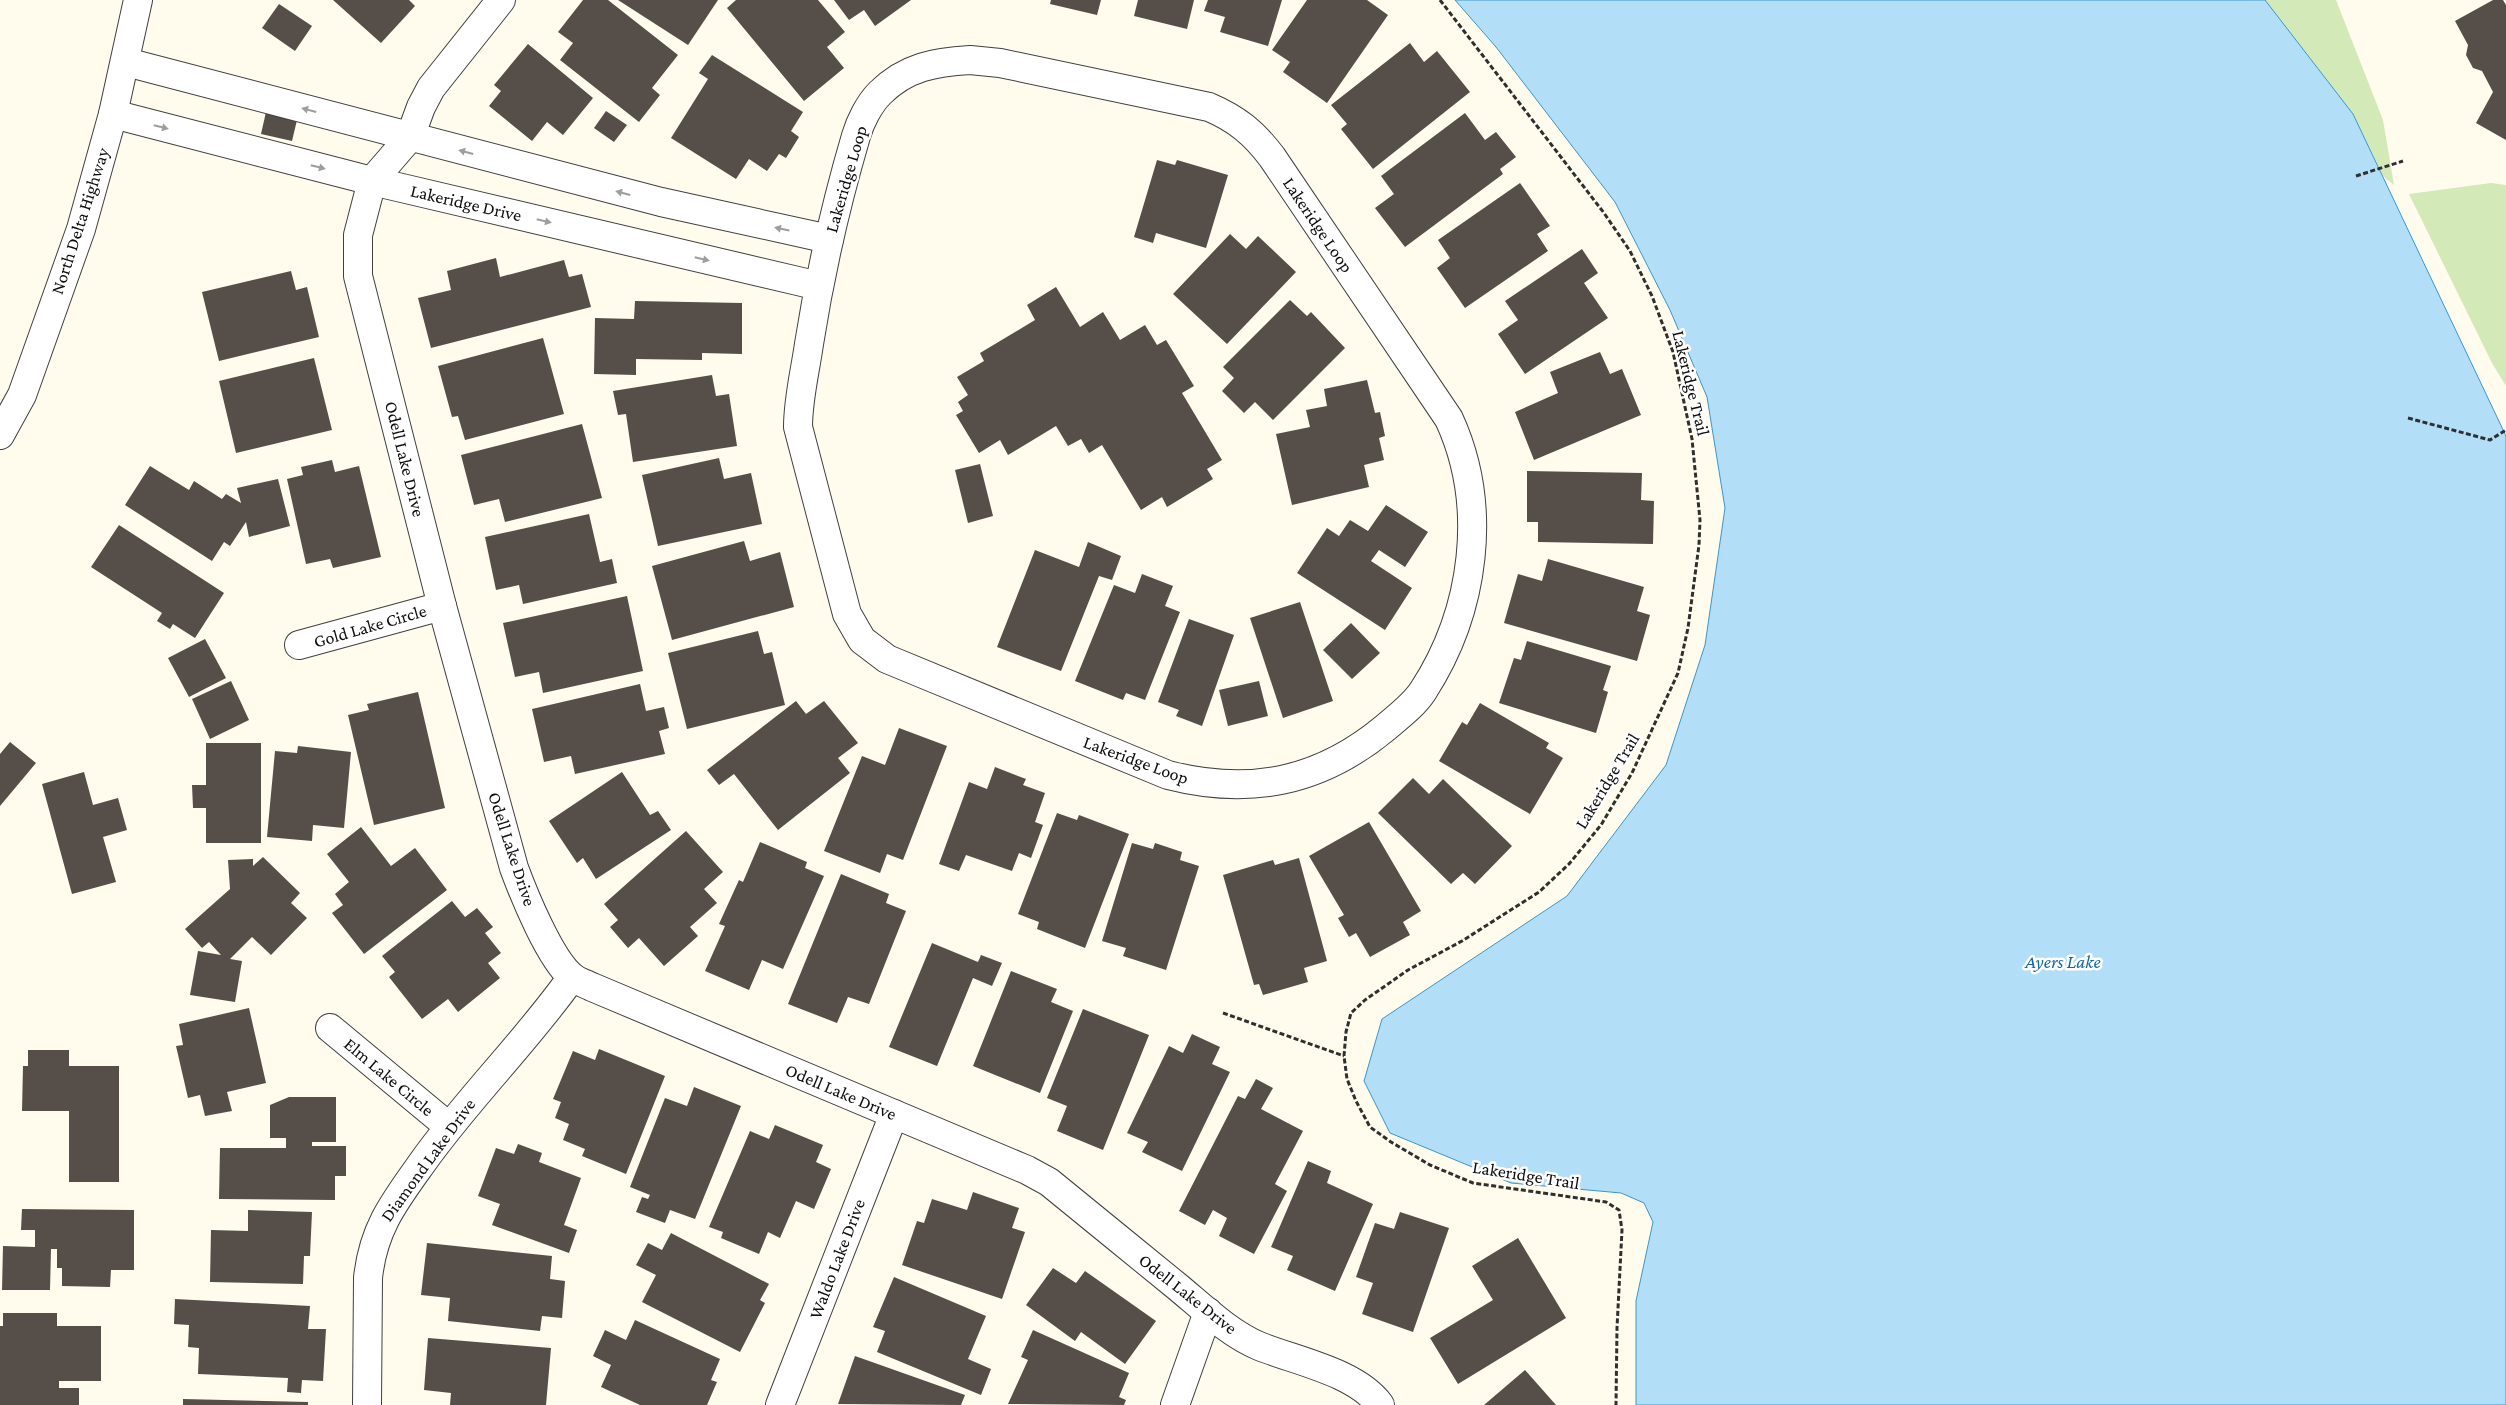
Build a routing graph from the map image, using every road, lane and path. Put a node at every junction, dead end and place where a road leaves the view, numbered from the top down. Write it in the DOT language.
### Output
graph roads {
  1 [pos="138,0"];
  2 [pos="501,0"];
  3 [pos="1440,0"];
  4 [pos="126,62"];
  5 [pos="113,114"];
  6 [pos="410,137"];
  7 [pos="2402,161"];
  8 [pos="2356,176"];
  9 [pos="372,181"];
  10 [pos="829,239"];
  11 [pos="819,286"];
  12 [pos="2408,418"];
  13 [pos="2506,430"];
  14 [pos="0,435"];
  15 [pos="442,606"];
  16 [pos="299,645"];
  17 [pos="572,977"];
  18 [pos="1223,1014"];
  19 [pos="330,1028"];
  20 [pos="1344,1056"];
  21 [pos="894,1114"];
  22 [pos="448,1126"];
  23 [pos="1208,1312"];
  24 [pos="367,1405"];
  25 [pos="780,1405"];
  26 [pos="1175,1405"];
  27 [pos="1380,1405"];
  28 [pos="1616,1405"];
  1 -- 4 [label="street, North Delta Highway"];
  2 -- 6 [label="street, Odell Lake Drive"];
  3 -- 20 [label="path, Lakeridge Trail"];
  4 -- 5 [label="street, North Delta Highway"];
  6 -- 4 [label="street, one-way"];
  5 -- 9 [label="street, Lakeridge Drive, one-way"];
  5 -- 14 [label="street, North Delta Highway"];
  6 -- 9 [label="street, Odell Lake Drive"];
  10 -- 6 [label="street, one-way"];
  7 -- 8 [label="path"];
  9 -- 11 [label="street, Lakeridge Drive, one-way"];
  9 -- 15 [label="street, Odell Lake Drive"];
  10 -- 11 [label="street, Lakeridge Loop"];
  10 -- 11 [label="street, Lakeridge Loop"];
  12 -- 13 [label="path"];
  15 -- 16 [label="street, Gold Lake Circle"];
  15 -- 17 [label="street, Odell Lake Drive"];
  17 -- 21 [label="street, Odell Lake Drive"];
  17 -- 22 [label="street, Diamond Lake Drive"];
  18 -- 20 [label="path"];
  19 -- 22 [label="street, Elm Lake Circle"];
  20 -- 28 [label="path, Lakeridge Trail"];
  21 -- 23 [label="street, Odell Lake Drive"];
  21 -- 25 [label="street, Waldo Lake Drive"];
  22 -- 24 [label="street, Diamond Lake Drive"];
  23 -- 26 [label="street"];
  23 -- 27 [label="street, Odell Lake Drive"];
}
